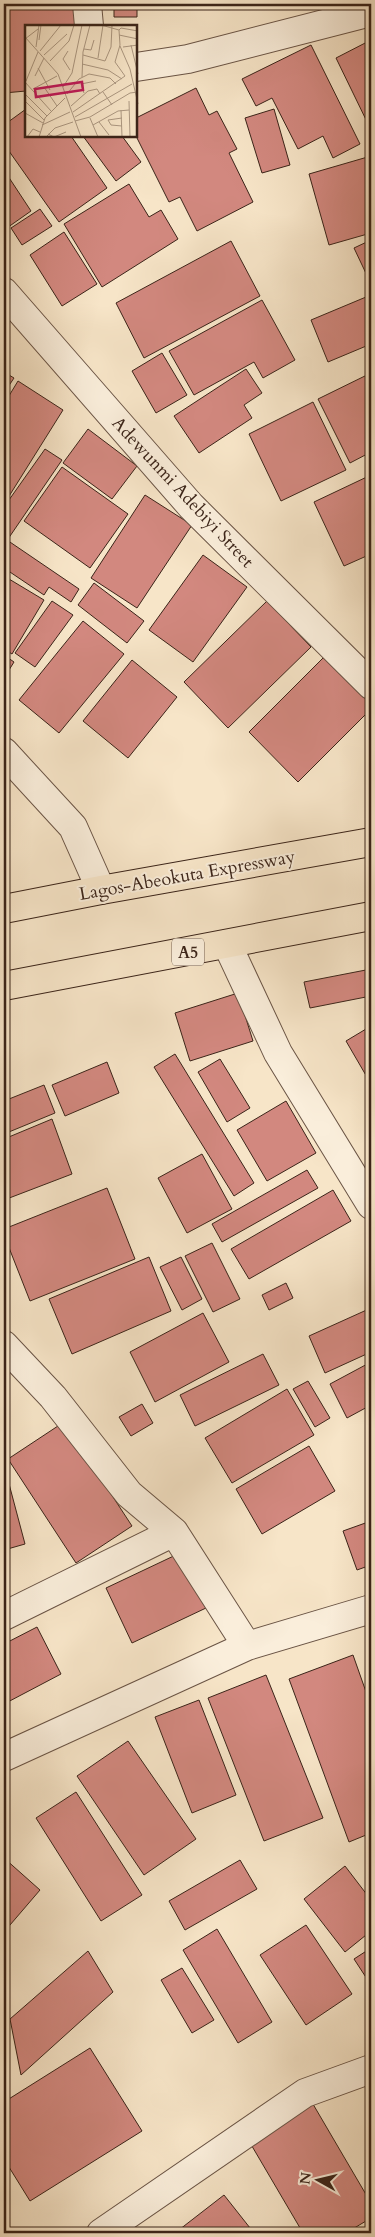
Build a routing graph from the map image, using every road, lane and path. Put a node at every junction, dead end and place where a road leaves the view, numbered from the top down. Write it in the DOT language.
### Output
graph roads {
  1 [pos="88,4"];
  2 [pos="371,12"];
  3 [pos="89,25"];
  4 [pos="138,67"];
  5 [pos="4,292"];
  6 [pos="371,684"];
  7 [pos="4,752"];
  8 [pos="371,842"];
  9 [pos="101,890"];
  10 [pos="4,910"];
  11 [pos="371,916"];
  12 [pos="227,944"];
  13 [pos="4,986"];
  14 [pos="371,1205"];
  15 [pos="4,1345"];
  16 [pos="174,1532"];
  17 [pos="371,1609"];
  18 [pos="4,1616"];
  19 [pos="247,1646"];
  20 [pos="4,1757"];
  21 [pos="371,2069"];
  22 [pos="101,2233"];
  1 -- 3 [label="street"];
  2 -- 4 [label="street"];
  5 -- 6 [label="street, Adewunmi Adebiyi Street"];
  7 -- 9 [label="street"];
  8 -- 9 [label="highway, Lagos-Abeokuta Expressway"];
  9 -- 10 [label="highway, Lagos-Abeokuta Expressway"];
  11 -- 12 [label="highway, A5"];
  12 -- 13 [label="highway, A5"];
  12 -- 14 [label="street"];
  15 -- 16 [label="street"];
  16 -- 18 [label="street"];
  16 -- 19 [label="street"];
  17 -- 19 [label="street"];
  19 -- 20 [label="street"];
  21 -- 22 [label="street"];
}
